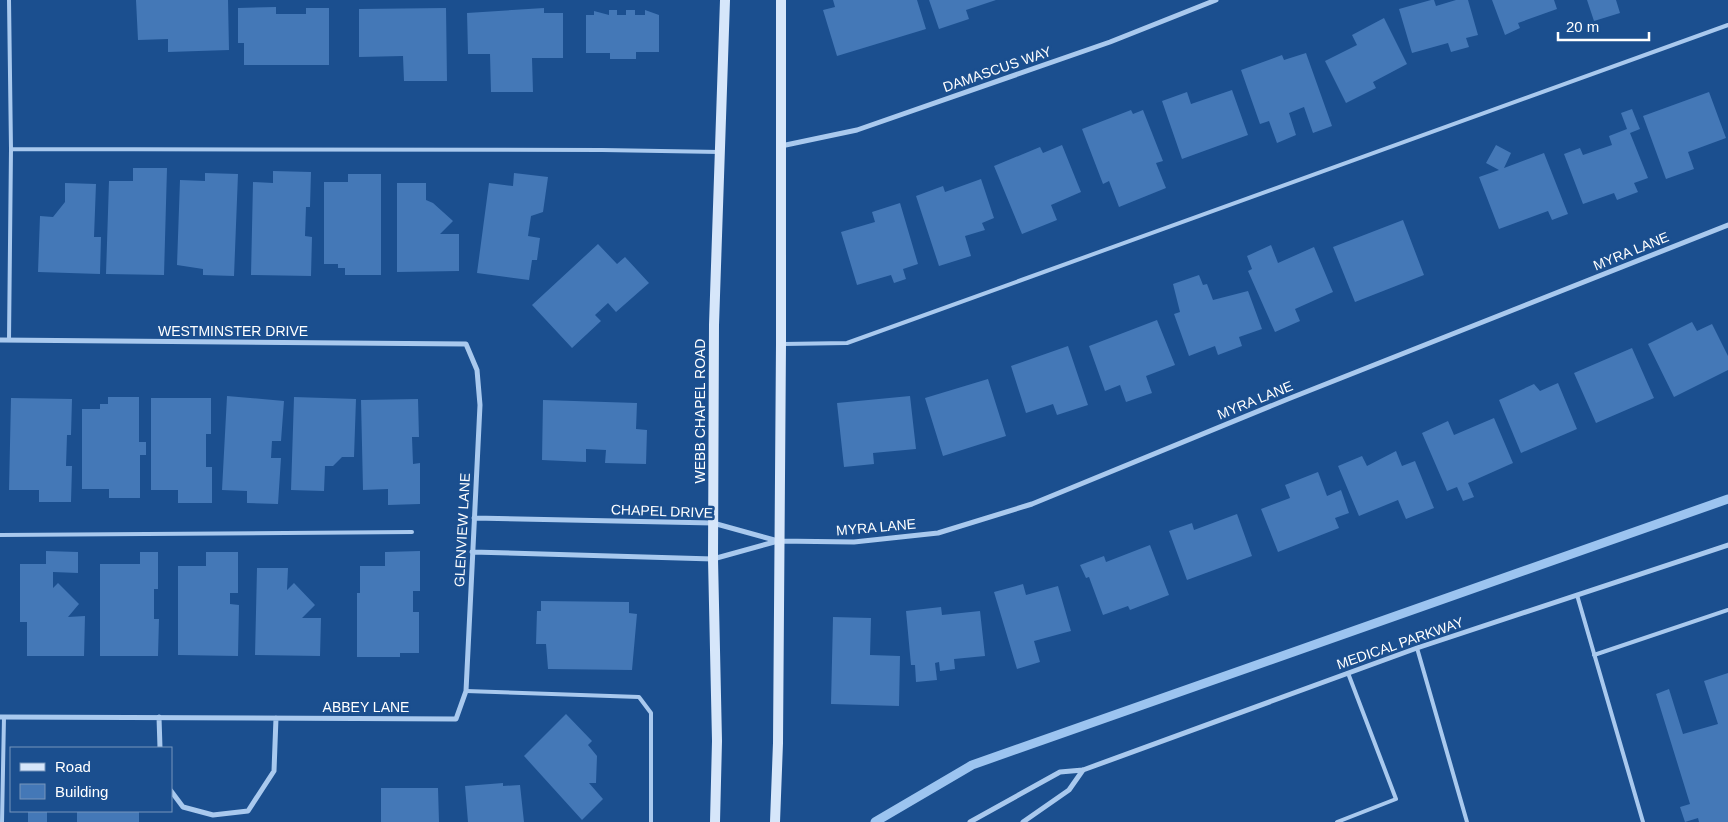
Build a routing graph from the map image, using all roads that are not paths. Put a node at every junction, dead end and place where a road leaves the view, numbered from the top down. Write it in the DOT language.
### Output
graph roads {
  1 [pos="9,0"];
  2 [pos="725,0"];
  3 [pos="781,0"];
  4 [pos="1216,0"];
  5 [pos="1728,25"];
  6 [pos="782,146"];
  7 [pos="11,149"];
  8 [pos="720,152"];
  9 [pos="1728,225"];
  10 [pos="0,340"];
  11 [pos="9,340"];
  12 [pos="466,344"];
  13 [pos="781,344"];
  14 [pos="474,518"];
  15 [pos="713,523"];
  16 [pos="412,532"];
  17 [pos="0,535"];
  18 [pos="778,542"];
  19 [pos="1728,545"];
  20 [pos="472,552"];
  21 [pos="713,559"];
  22 [pos="1577,595"];
  23 [pos="1728,610"];
  24 [pos="1417,648"];
  25 [pos="1594,655"];
  26 [pos="1348,673"];
  27 [pos="466,691"];
  28 [pos="2,717"];
  29 [pos="159,717"];
  30 [pos="276,718"];
  31 [pos="456,719"];
  32 [pos="160,747"];
  33 [pos="1083,770"];
  34 [pos="172,792"];
  35 [pos="2,822"];
  36 [pos="651,822"];
  37 [pos="716,822"];
  38 [pos="775,822"];
  39 [pos="970,822"];
  40 [pos="1023,822"];
  41 [pos="1337,822"];
  42 [pos="1467,822"];
  43 [pos="1643,822"];
  1 -- 7 [label="lane"];
  2 -- 8 [label="main road, WEBB CHAPEL ROAD"];
  3 -- 6 [label="main road"];
  4 -- 6 [label="street, DAMASCUS WAY"];
  5 -- 13 [label="lane"];
  6 -- 13 [label="main road"];
  7 -- 8 [label="lane"];
  7 -- 11 [label="lane"];
  8 -- 15 [label="main road, WEBB CHAPEL ROAD"];
  9 -- 18 [label="street, MYRA LANE"];
  10 -- 11 [label="street, WESTMINSTER DRIVE"];
  11 -- 12 [label="street, WESTMINSTER DRIVE"];
  12 -- 14 [label="street, GLENVIEW LANE"];
  13 -- 18 [label="main road"];
  14 -- 15 [label="street, CHAPEL DRIVE"];
  14 -- 20 [label="street, GLENVIEW LANE"];
  15 -- 18 [label="street, CHAPEL DRIVE"];
  15 -- 21 [label="main road, WEBB CHAPEL ROAD"];
  16 -- 17 [label="lane"];
  18 -- 21 [label="street"];
  18 -- 38 [label="main road"];
  19 -- 22 [label="street, MEDICAL PARKWAY"];
  20 -- 21 [label="street"];
  20 -- 27 [label="street, GLENVIEW LANE"];
  21 -- 37 [label="main road, WEBB CHAPEL ROAD"];
  22 -- 24 [label="street, MEDICAL PARKWAY"];
  22 -- 25 [label="lane"];
  23 -- 25 [label="lane"];
  24 -- 26 [label="street, MEDICAL PARKWAY"];
  24 -- 42 [label="lane"];
  25 -- 43 [label="lane"];
  26 -- 33 [label="street, MEDICAL PARKWAY"];
  26 -- 41 [label="lane"];
  27 -- 31 [label="street, GLENVIEW LANE"];
  27 -- 36 [label="lane"];
  28 -- 29 [label="street, ABBEY LANE"];
  28 -- 35 [label="lane"];
  29 -- 30 [label="street, ABBEY LANE"];
  29 -- 32 [label="street"];
  30 -- 31 [label="street, ABBEY LANE"];
  30 -- 34 [label="street"];
  33 -- 39 [label="street, MEDICAL PARKWAY"];
  33 -- 40 [label="street"];
}
